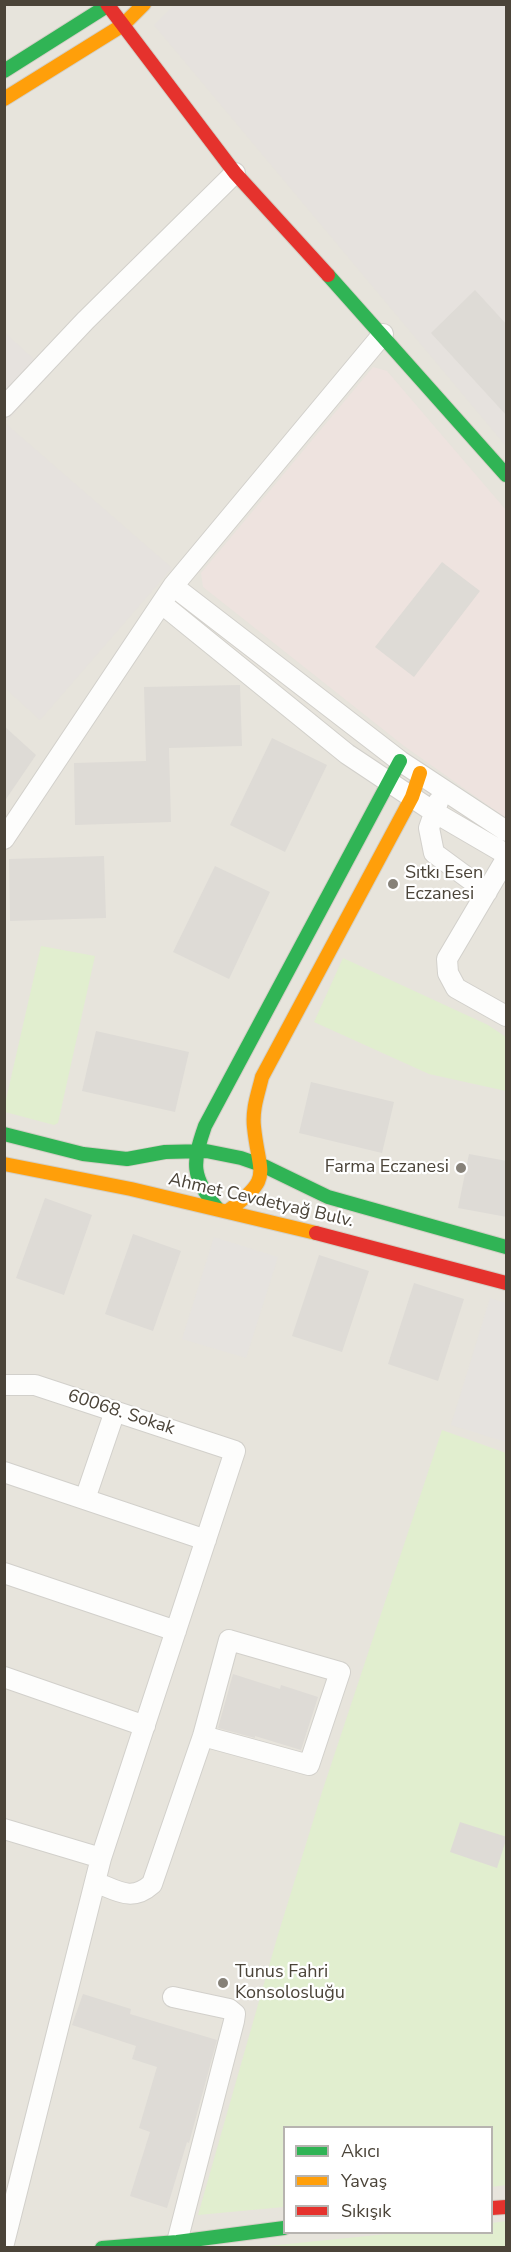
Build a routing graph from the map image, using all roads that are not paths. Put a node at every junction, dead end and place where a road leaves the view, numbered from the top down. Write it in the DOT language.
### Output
graph roads {
  1 [pos="144,4"];
  2 [pos="109,5"];
  3 [pos="123,25"];
  4 [pos="137,44"];
  5 [pos="4,71"];
  6 [pos="4,99"];
  7 [pos="235,173"];
  8 [pos="383,334"];
  9 [pos="4,407"];
  10 [pos="507,475"];
  11 [pos="173,586"];
  12 [pos="162,604"];
  13 [pos="400,761"];
  14 [pos="420,772"];
  15 [pos="390,783"];
  16 [pos="443,788"];
  17 [pos="412,797"];
  18 [pos="434,812"];
  19 [pos="507,831"];
  20 [pos="4,839"];
  21 [pos="507,854"];
  22 [pos="507,859"];
  23 [pos="487,892"];
  24 [pos="507,1016"];
  25 [pos="4,1134"];
  26 [pos="196,1152"];
  27 [pos="4,1164"];
  28 [pos="264,1166"];
  29 [pos="223,1210"];
  30 [pos="507,1247"];
  31 [pos="507,1283"];
  32 [pos="6,1389"];
  33 [pos="115,1411"];
  34 [pos="4,1472"];
  35 [pos="85,1499"];
  36 [pos="206,1540"];
  37 [pos="4,1573"];
  38 [pos="176,1630"];
  39 [pos="4,1677"];
  40 [pos="145,1726"];
  41 [pos="203,1736"];
  42 [pos="4,1828"];
  43 [pos="101,1858"];
  44 [pos="95,1882"];
  45 [pos="173,1997"];
  46 [pos="283,2228"];
  47 [pos="177,2242"];
  48 [pos="4,2243"];
  49 [pos="102,2247"];
  1 -- 3 [label="street"];
  1 -- 4 [label="street"];
  2 -- 3 [label="street"];
  2 -- 5 [label="street"];
  3 -- 4 [label="street"];
  3 -- 6 [label="street"];
  4 -- 7 [label="street"];
  7 -- 8 [label="street"];
  7 -- 9 [label="street"];
  8 -- 10 [label="street"];
  8 -- 11 [label="street"];
  11 -- 12 [label="street"];
  11 -- 13 [label="street"];
  12 -- 15 [label="street"];
  12 -- 20 [label="street"];
  13 -- 14 [label="street"];
  13 -- 15 [label="street"];
  14 -- 16 [label="street"];
  14 -- 17 [label="street"];
  15 -- 17 [label="street"];
  15 -- 26 [label="street"];
  16 -- 18 [label="street"];
  16 -- 19 [label="street"];
  17 -- 18 [label="street"];
  17 -- 28 [label="street"];
  18 -- 21 [label="street"];
  18 -- 23 [label="street"];
  22 -- 23 [label="street"];
  23 -- 24 [label="street"];
  25 -- 26 [label="street, Ahmet Cevdetyağ Bulv."];
  26 -- 28 [label="street, Ahmet Cevdetyağ Bulv."];
  26 -- 29 [label="street"];
  27 -- 29 [label="street, Ahmet Cevdetyağ Bulv."];
  28 -- 29 [label="street"];
  28 -- 30 [label="street, Ahmet Cevdetyağ Bulv."];
  29 -- 31 [label="street, Ahmet Cevdetyağ Bulv."];
  32 -- 33 [label="street, 60068. Sokak"];
  33 -- 35 [label="street"];
  33 -- 36 [label="street, 60068. Sokak"];
  34 -- 35 [label="street"];
  35 -- 36 [label="street"];
  36 -- 38 [label="street"];
  37 -- 38 [label="street"];
  38 -- 40 [label="street"];
  39 -- 40 [label="street"];
  40 -- 43 [label="street"];
  41 -- 41 [label="street"];
  41 -- 44 [label="street"];
  42 -- 43 [label="street"];
  43 -- 44 [label="street"];
  44 -- 48 [label="street"];
  45 -- 47 [label="street"];
  46 -- 47 [label="street"];
  47 -- 49 [label="street"];
}
